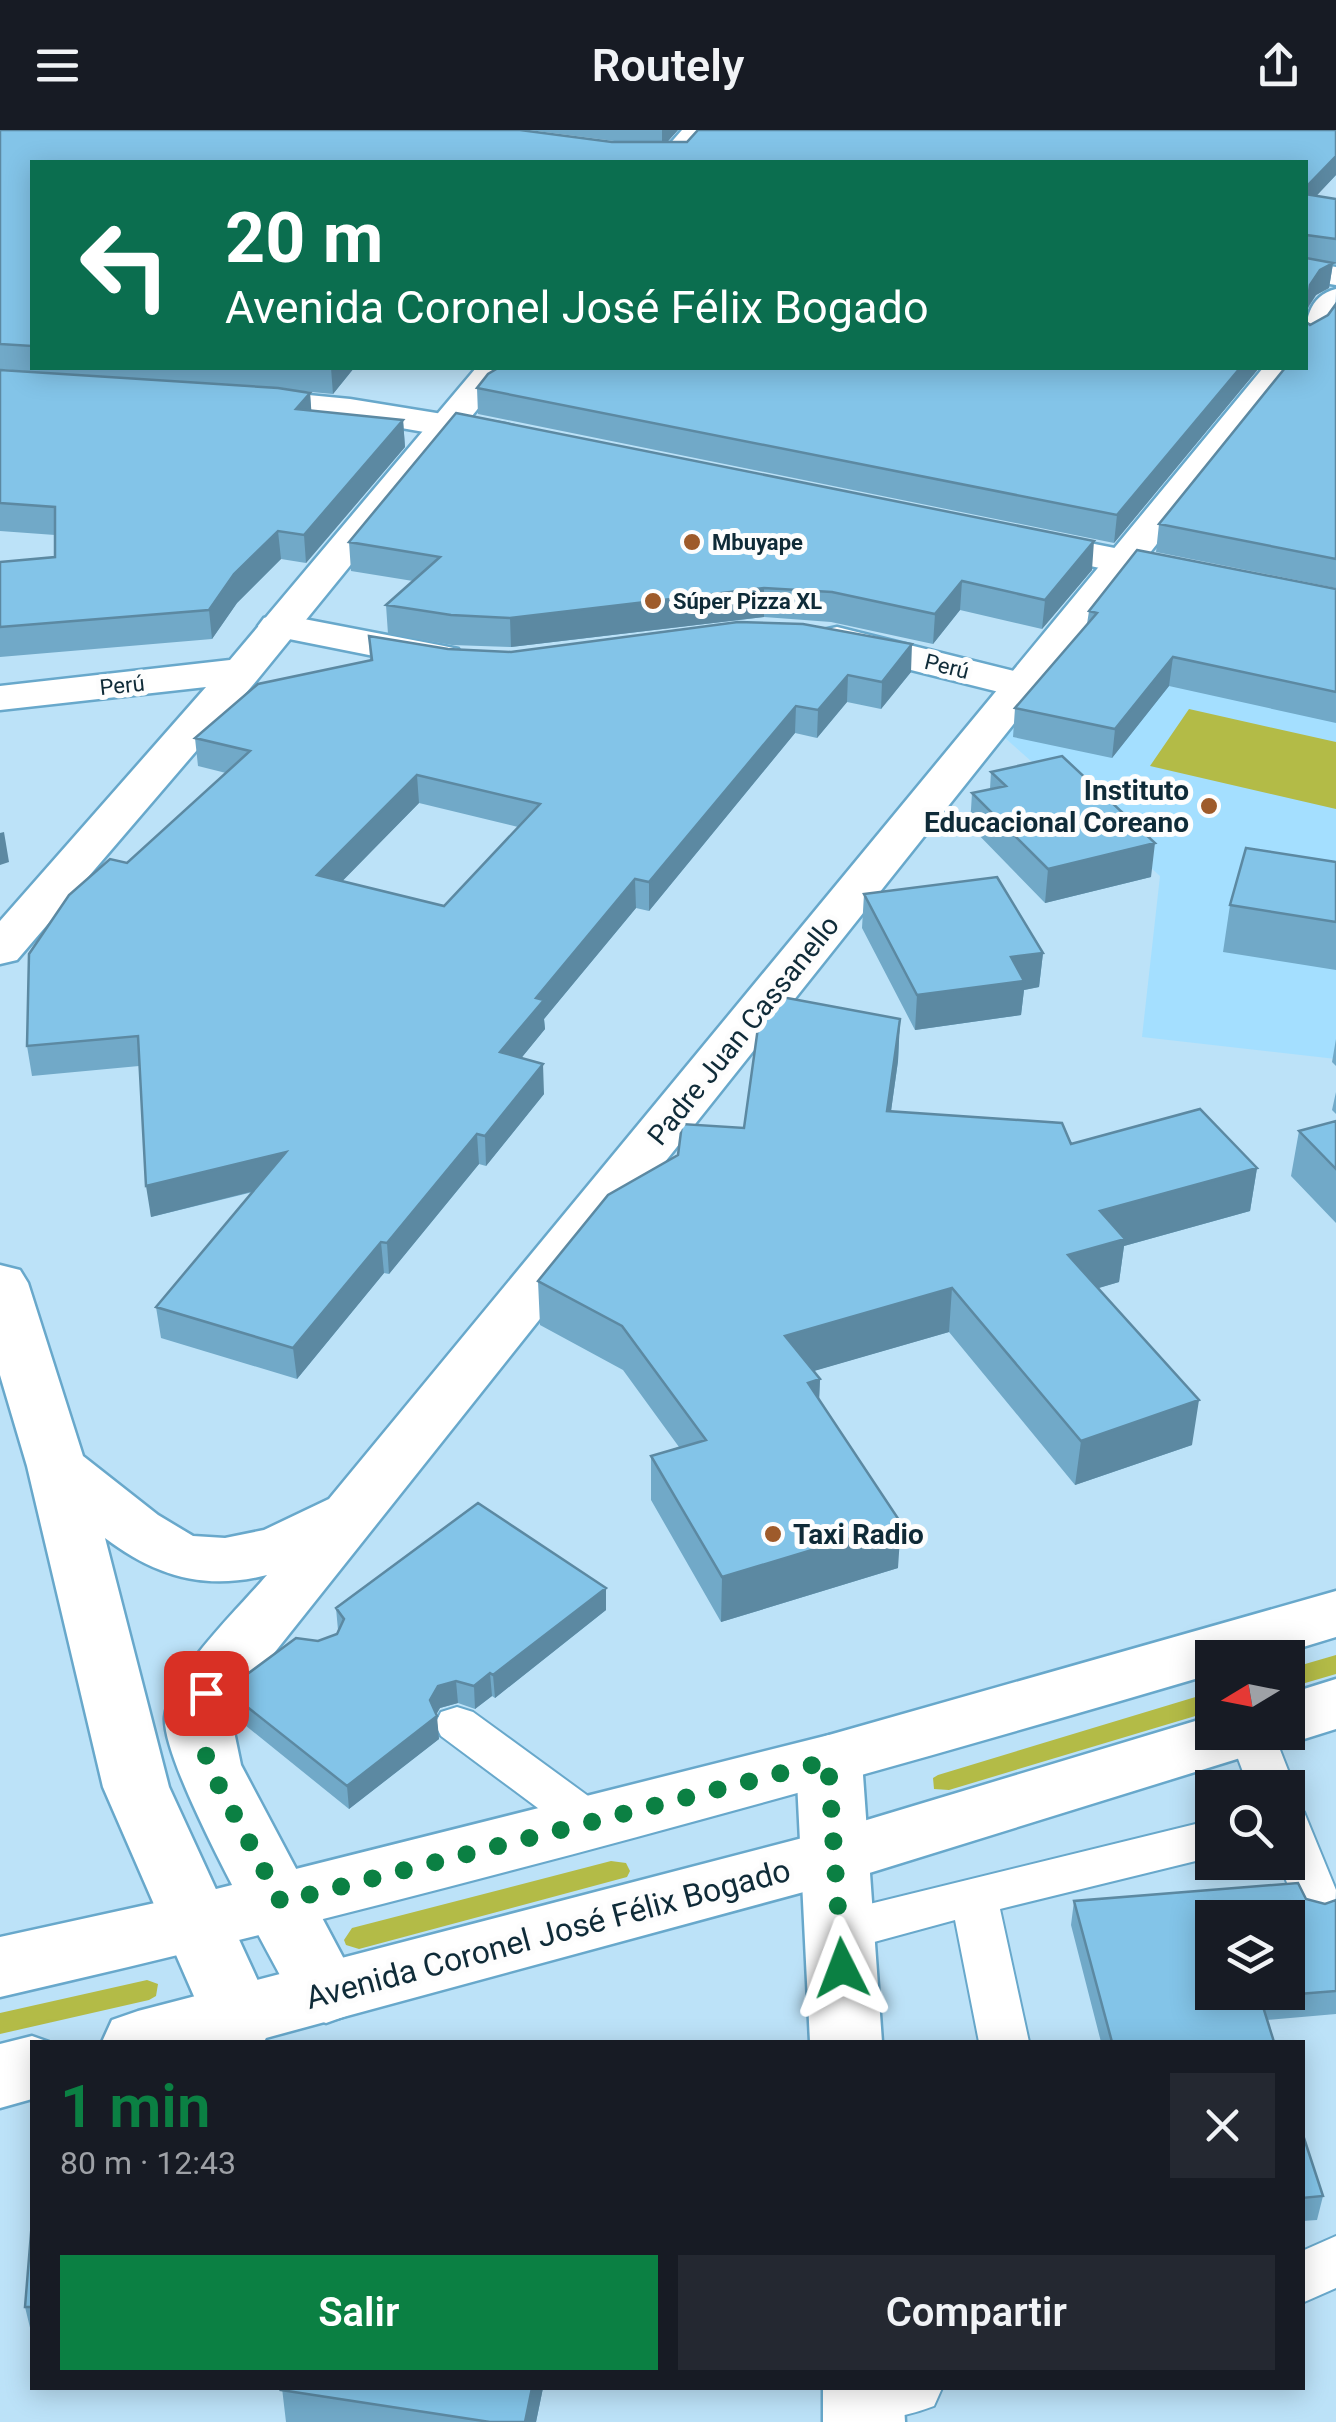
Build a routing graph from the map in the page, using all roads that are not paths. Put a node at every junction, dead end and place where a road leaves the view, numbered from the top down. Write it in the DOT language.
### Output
graph roads {
  1 [pos="698,130"];
  2 [pos="630,156"];
  3 [pos="657,160"];
  4 [pos="672,160"];
  5 [pos="1308,271"];
  6 [pos="1336,276"];
  7 [pos="1336,299"];
  8 [pos="1308,333"];
  9 [pos="492,370"];
  10 [pos="1278,370"];
  11 [pos="206,396"];
  12 [pos="447,423"];
  13 [pos="544,443"];
  14 [pos="988,534"];
  15 [pos="1124,561"];
  16 [pos="1220,581"];
  17 [pos="278,626"];
  18 [pos="797,633"];
  19 [pos="489,662"];
  20 [pos="243,671"];
  21 [pos="1023,686"];
  22 [pos="0,698"];
  23 [pos="0,950"];
  24 [pos="0,1283"];
  25 [pos="57,1466"];
  26 [pos="358,1506"];
  27 [pos="1336,1614"];
  28 [pos="252,1638"];
  29 [pos="304,1642"];
  30 [pos="1336,1704"];
  31 [pos="1305,1714"];
  32 [pos="457,1724"];
  33 [pos="1195,1747"];
  34 [pos="828,1761"];
  35 [pos="590,1822"];
  36 [pos="1195,1843"];
  37 [pos="837,1856"];
  38 [pos="1305,1871"];
  39 [pos="974,1896"];
  40 [pos="281,1902"];
  41 [pos="1318,1905"];
  42 [pos="196,1923"];
  43 [pos="841,1932"];
  44 [pos="0,1967"];
  45 [pos="326,1994"];
  46 [pos="239,2018"];
  47 [pos="146,2040"];
  48 [pos="846,2040"];
  49 [pos="1004,2040"];
  50 [pos="30,2068"];
  51 [pos="0,2076"];
  52 [pos="1336,2260"];
  53 [pos="1305,2276"];
  1 -- 4 [label="street"];
  2 -- 3 [label="street"];
  5 -- 6 [label="street"];
  7 -- 8 [label="street"];
  9 -- 12 [label="street"];
  10 -- 15 [label="street, Padre Juan Cassanello"];
  11 -- 12 [label="street"];
  12 -- 13 [label="street"];
  12 -- 17 [label="street"];
  14 -- 15 [label="street"];
  15 -- 16 [label="street"];
  15 -- 21 [label="street, Padre Juan Cassanello"];
  17 -- 19 [label="street"];
  17 -- 20 [label="street"];
  18 -- 21 [label="street, Perú"];
  20 -- 22 [label="street, Perú"];
  20 -- 23 [label="street"];
  21 -- 26 [label="street, Padre Juan Cassanello"];
  24 -- 25 [label="street"];
  25 -- 26 [label="street"];
  25 -- 42 [label="street"];
  26 -- 28 [label="street, Padre Juan Cassanello"];
  27 -- 34 [label="street"];
  28 -- 29 [label="lane"];
  28 -- 40 [label="street, Padre Juan Cassanello"];
  30 -- 31 [label="street"];
  32 -- 35 [label="lane"];
  33 -- 37 [label="street, Avenida Coronel José Félix Bogado"];
  34 -- 35 [label="street"];
  34 -- 37 [label="street"];
  35 -- 40 [label="street"];
  36 -- 39 [label="lane"];
  37 -- 43 [label="street"];
  37 -- 45 [label="street, Avenida Coronel José Félix Bogado"];
  38 -- 41 [label="lane"];
  39 -- 43 [label="lane"];
  39 -- 49 [label="lane"];
  40 -- 42 [label="street"];
  40 -- 45 [label="street"];
  42 -- 44 [label="street"];
  42 -- 46 [label="street"];
  43 -- 48 [label="street"];
  45 -- 46 [label="street, Avenida Coronel José Félix Bogado"];
  46 -- 47 [label="street, Avenida Coronel José Félix Bogado"];
  50 -- 51 [label="street"];
  52 -- 53 [label="lane"];
}
